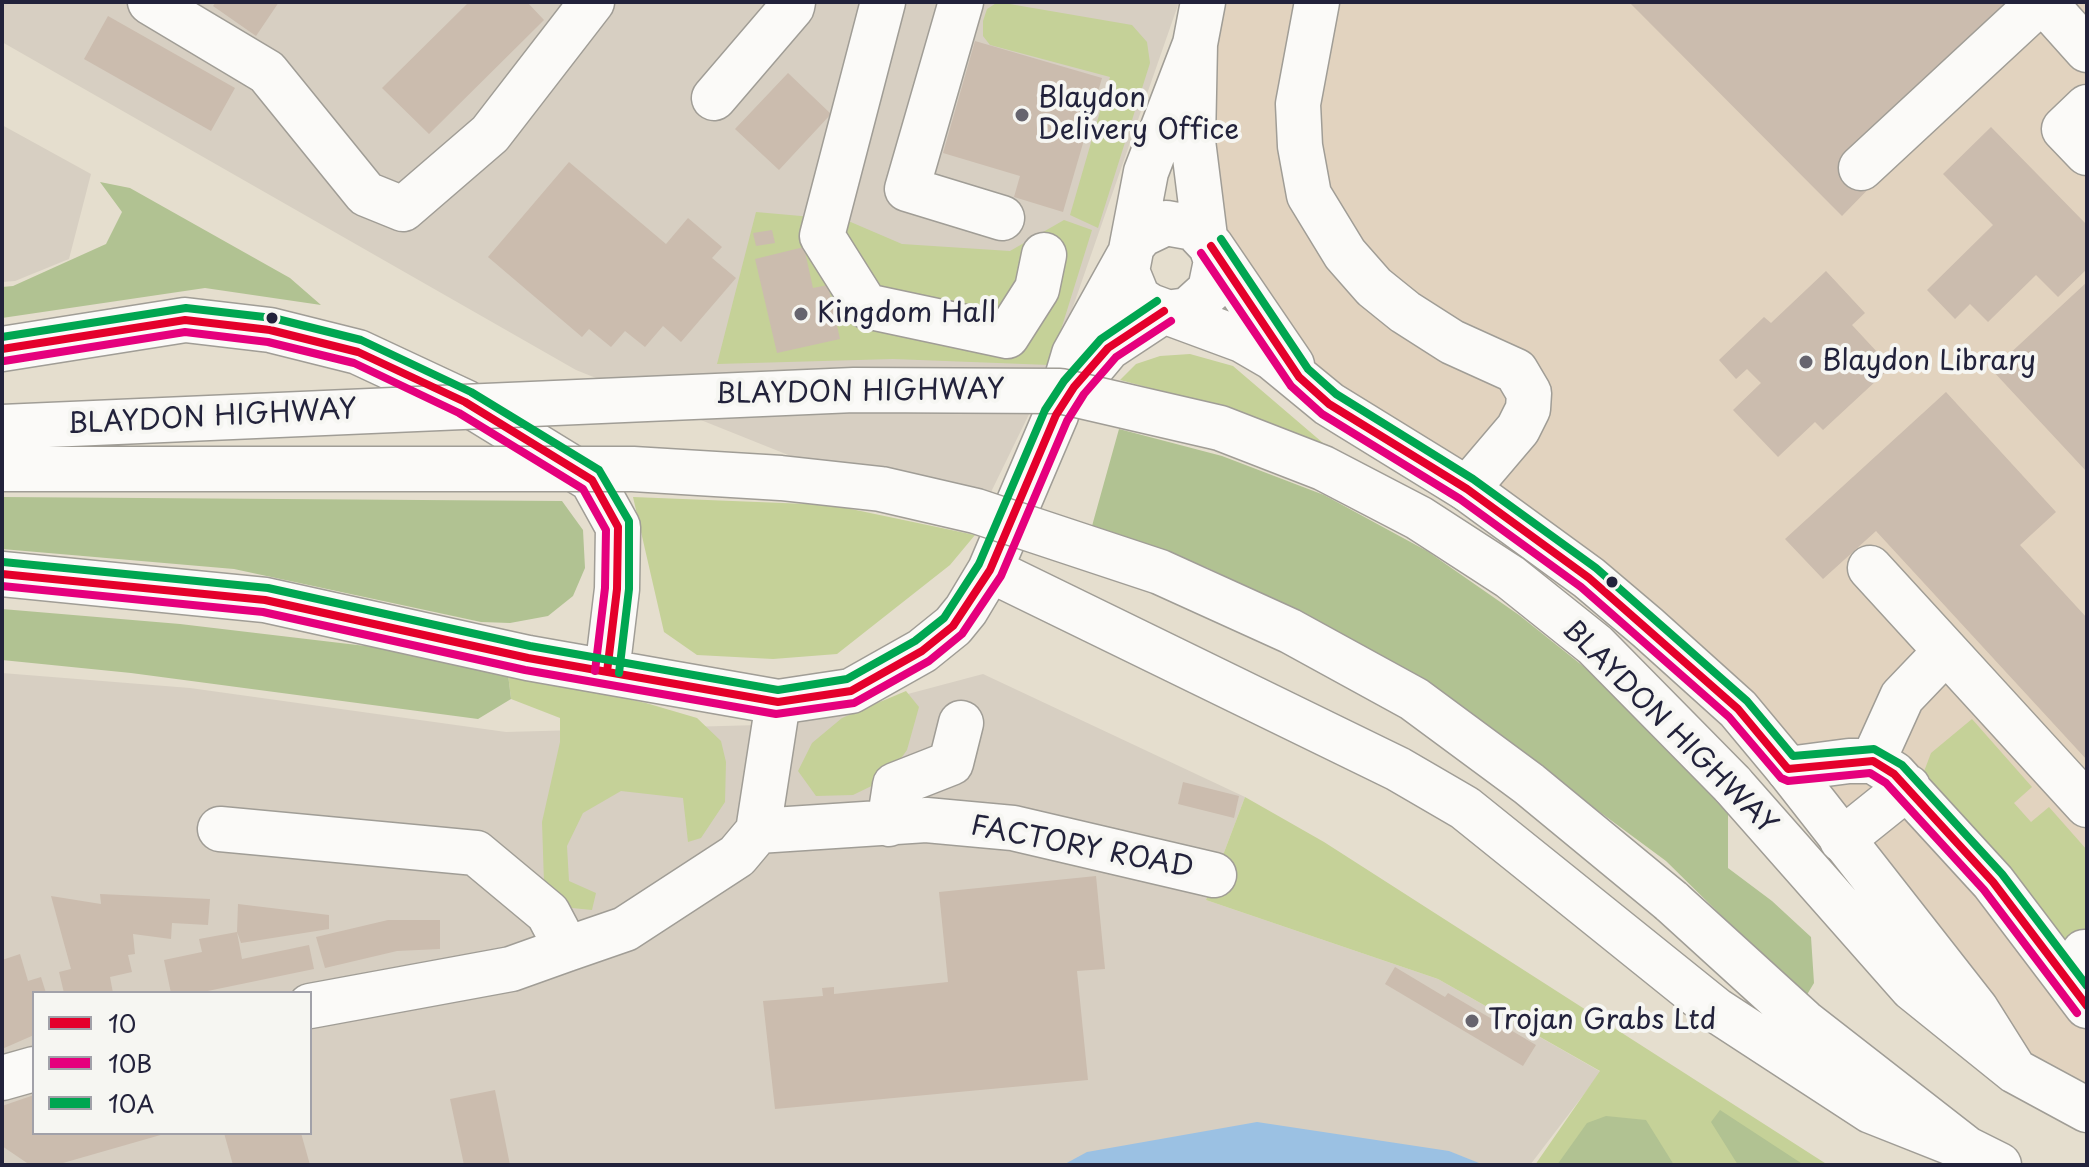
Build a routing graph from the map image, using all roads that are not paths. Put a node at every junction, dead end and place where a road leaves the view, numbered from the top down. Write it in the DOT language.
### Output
graph roads {
  1 [pos="150,2"];
  2 [pos="592,2"];
  3 [pos="793,2"];
  4 [pos="883,2"];
  5 [pos="961,2"];
  6 [pos="1317,2"];
  7 [pos="2042,2"];
  8 [pos="1195,14"];
  9 [pos="2087,50"];
  10 [pos="714,98"];
  11 [pos="2087,107"];
  12 [pos="2087,153"];
  13 [pos="1861,168"];
  14 [pos="1002,218"];
  15 [pos="1208,242"];
  16 [pos="1130,251"];
  17 [pos="1044,255"];
  18 [pos="1168,312"];
  19 [pos="2,349"];
  20 [pos="1299,377"];
  21 [pos="1056,415"];
  22 [pos="2,427"];
  23 [pos="2,469"];
  24 [pos="1467,489"];
  25 [pos="1870,568"];
  26 [pos="990,570"];
  27 [pos="2,574"];
  28 [pos="1946,651"];
  29 [pos="607,672"];
  30 [pos="778,702"];
  31 [pos="961,723"];
  32 [pos="1873,761"];
  33 [pos="1788,769"];
  34 [pos="1908,787"];
  35 [pos="2087,805"];
  36 [pos="889,824"];
  37 [pos="220,829"];
  38 [pos="758,831"];
  39 [pos="1842,840"];
  40 [pos="1214,875"];
  41 [pos="1993,882"];
  42 [pos="567,949"];
  43 [pos="2086,952"];
  44 [pos="312,1006"];
  45 [pos="2087,1006"];
  46 [pos="32,1070"];
  47 [pos="2015,1071"];
  48 [pos="2,1078"];
  49 [pos="2087,1110"];
  50 [pos="1983,1157"];
  1 -- 2 [label="main road"];
  3 -- 10 [label="main road"];
  4 -- 17 [label="main road"];
  5 -- 14 [label="main road"];
  6 -- 24 [label="main road"];
  7 -- 9 [label="main road"];
  7 -- 13 [label="main road"];
  8 -- 15 [label="main road"];
  8 -- 16 [label="main road"];
  11 -- 12 [label="main road"];
  15 -- 16 [label="main road"];
  15 -- 18 [label="main road"];
  15 -- 20 [label="main road"];
  16 -- 18 [label="main road"];
  16 -- 21 [label="main road"];
  18 -- 20 [label="main road"];
  18 -- 21 [label="main road"];
  19 -- 29 [label="main road"];
  20 -- 24 [label="main road"];
  21 -- 26 [label="main road"];
  22 -- 47 [label="main road, BLAYDON HIGHWAY, bridge"];
  23 -- 50 [label="main road, BLAYDON HIGHWAY, bridge"];
  24 -- 33 [label="main road"];
  25 -- 28 [label="main road"];
  26 -- 30 [label="main road"];
  26 -- 50 [label="main road"];
  27 -- 29 [label="main road"];
  28 -- 32 [label="main road"];
  28 -- 35 [label="main road"];
  29 -- 30 [label="main road"];
  30 -- 38 [label="main road"];
  31 -- 36 [label="main road"];
  32 -- 33 [label="main road"];
  32 -- 34 [label="main road"];
  33 -- 39 [label="main road"];
  34 -- 39 [label="main road"];
  34 -- 41 [label="main road"];
  36 -- 38 [label="main road, FACTORY ROAD"];
  36 -- 40 [label="main road, FACTORY ROAD"];
  37 -- 42 [label="main road"];
  38 -- 42 [label="main road"];
  39 -- 47 [label="main road"];
  41 -- 43 [label="main road"];
  41 -- 45 [label="main road"];
  42 -- 44 [label="main road"];
  46 -- 48 [label="main road"];
  47 -- 49 [label="main road, BLAYDON HIGHWAY"];
}
